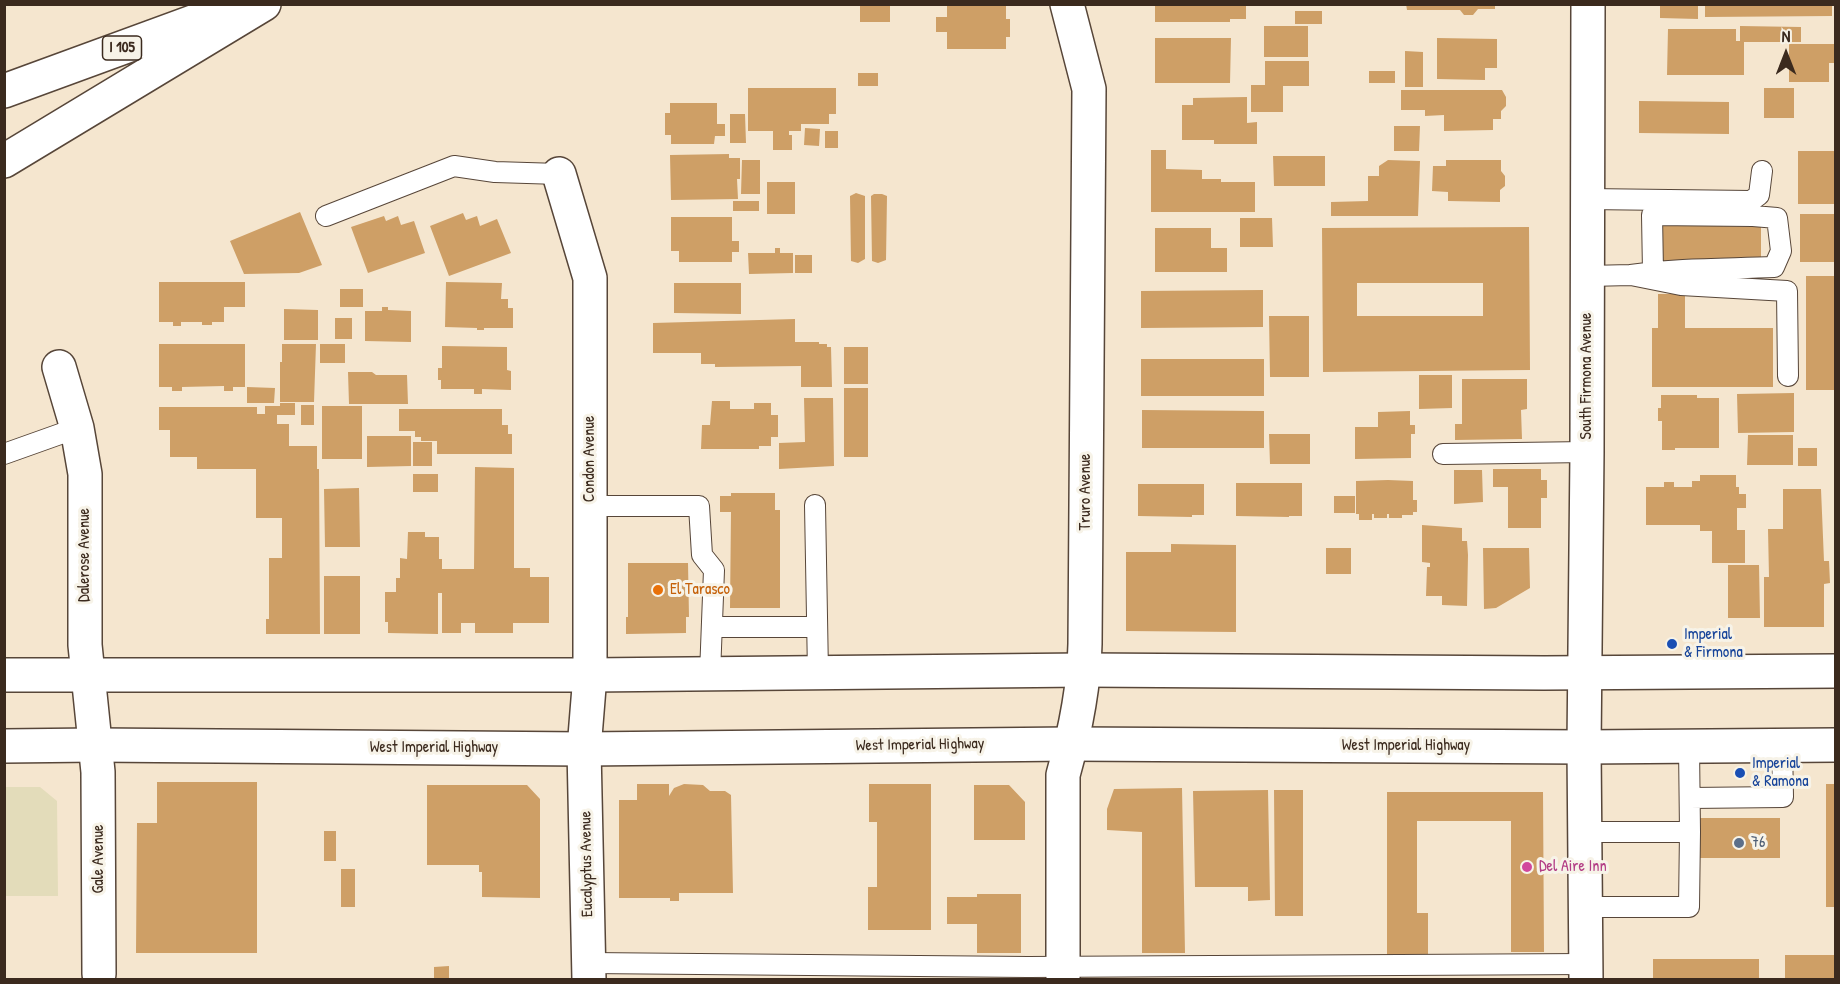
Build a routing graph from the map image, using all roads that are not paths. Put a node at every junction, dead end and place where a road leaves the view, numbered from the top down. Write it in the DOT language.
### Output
graph roads {
  1 [pos="240,4"];
  2 [pos="264,4"];
  3 [pos="1067,4"];
  4 [pos="1588,4"];
  5 [pos="4,91"];
  6 [pos="4,161"];
  7 [pos="1762,171"];
  8 [pos="559,174"];
  9 [pos="1587,198"];
  10 [pos="326,216"];
  11 [pos="1653,272"];
  12 [pos="1631,275"];
  13 [pos="1588,276"];
  14 [pos="59,367"];
  15 [pos="1788,376"];
  16 [pos="77,428"];
  17 [pos="1587,453"];
  18 [pos="4,454"];
  19 [pos="1443,454"];
  20 [pos="815,505"];
  21 [pos="590,506"];
  22 [pos="712,627"];
  23 [pos="817,627"];
  24 [pos="1084,670"];
  25 [pos="1836,671"];
  26 [pos="818,673"];
  27 [pos="1584,673"];
  28 [pos="710,674"];
  29 [pos="4,675"];
  30 [pos="87,675"];
  31 [pos="590,675"];
  32 [pos="1071,744"];
  33 [pos="96,745"];
  34 [pos="1782,745"];
  35 [pos="1836,745"];
  36 [pos="4,746"];
  37 [pos="1689,746"];
  38 [pos="1584,747"];
  39 [pos="584,749"];
  40 [pos="1690,798"];
  41 [pos="1585,832"];
  42 [pos="1690,832"];
  43 [pos="1586,907"];
  44 [pos="589,971"];
  45 [pos="828,972"];
  46 [pos="1316,972"];
  47 [pos="1586,972"];
  48 [pos="1063,973"];
  49 [pos="102,977"];
  1 -- 5 [label="main road, I 105"];
  2 -- 6 [label="main road"];
  3 -- 24 [label="main road, Truro Avenue"];
  4 -- 9 [label="main road, South Firmona Avenue"];
  7 -- 9 [label="lane"];
  8 -- 10 [label="lane"];
  8 -- 21 [label="main road, Condon Avenue"];
  9 -- 13 [label="main road, South Firmona Avenue"];
  11 -- 11 [label="lane"];
  11 -- 12 [label="lane"];
  12 -- 13 [label="lane"];
  12 -- 15 [label="lane"];
  13 -- 17 [label="main road, South Firmona Avenue"];
  14 -- 16 [label="main road, Dalerose Avenue"];
  16 -- 18 [label="lane"];
  16 -- 30 [label="main road, Dalerose Avenue"];
  17 -- 19 [label="lane"];
  17 -- 27 [label="main road, South Firmona Avenue"];
  20 -- 23 [label="lane"];
  21 -- 22 [label="lane"];
  21 -- 31 [label="main road, Condon Avenue"];
  22 -- 23 [label="lane"];
  22 -- 28 [label="lane"];
  23 -- 26 [label="lane"];
  24 -- 26 [label="main road"];
  24 -- 27 [label="main road"];
  24 -- 32 [label="main road, Truro Avenue"];
  25 -- 27 [label="main road"];
  26 -- 28 [label="main road"];
  27 -- 38 [label="main road, South Firmona Avenue"];
  28 -- 31 [label="main road"];
  29 -- 30 [label="main road"];
  30 -- 31 [label="main road"];
  30 -- 33 [label="main road, Dalerose Avenue"];
  31 -- 39 [label="main road, Condon Avenue"];
  32 -- 38 [label="main road, West Imperial Highway"];
  32 -- 39 [label="main road, West Imperial Highway"];
  32 -- 48 [label="main road, Truro Avenue"];
  33 -- 36 [label="main road, West Imperial Highway"];
  33 -- 39 [label="main road, West Imperial Highway"];
  33 -- 49 [label="main road, Gale Avenue"];
  34 -- 35 [label="main road, West Imperial Highway"];
  34 -- 37 [label="main road, West Imperial Highway"];
  34 -- 40 [label="lane"];
  37 -- 38 [label="main road, West Imperial Highway"];
  37 -- 40 [label="lane"];
  38 -- 41 [label="main road, South Firmona Avenue"];
  39 -- 44 [label="main road, Eucalyptus Avenue"];
  40 -- 42 [label="lane"];
  41 -- 42 [label="lane"];
  41 -- 43 [label="main road, South Firmona Avenue"];
  42 -- 43 [label="lane"];
  43 -- 47 [label="main road, South Firmona Avenue"];
  44 -- 45 [label="lane"];
  45 -- 48 [label="lane"];
  46 -- 47 [label="lane"];
  46 -- 48 [label="lane"];
}
